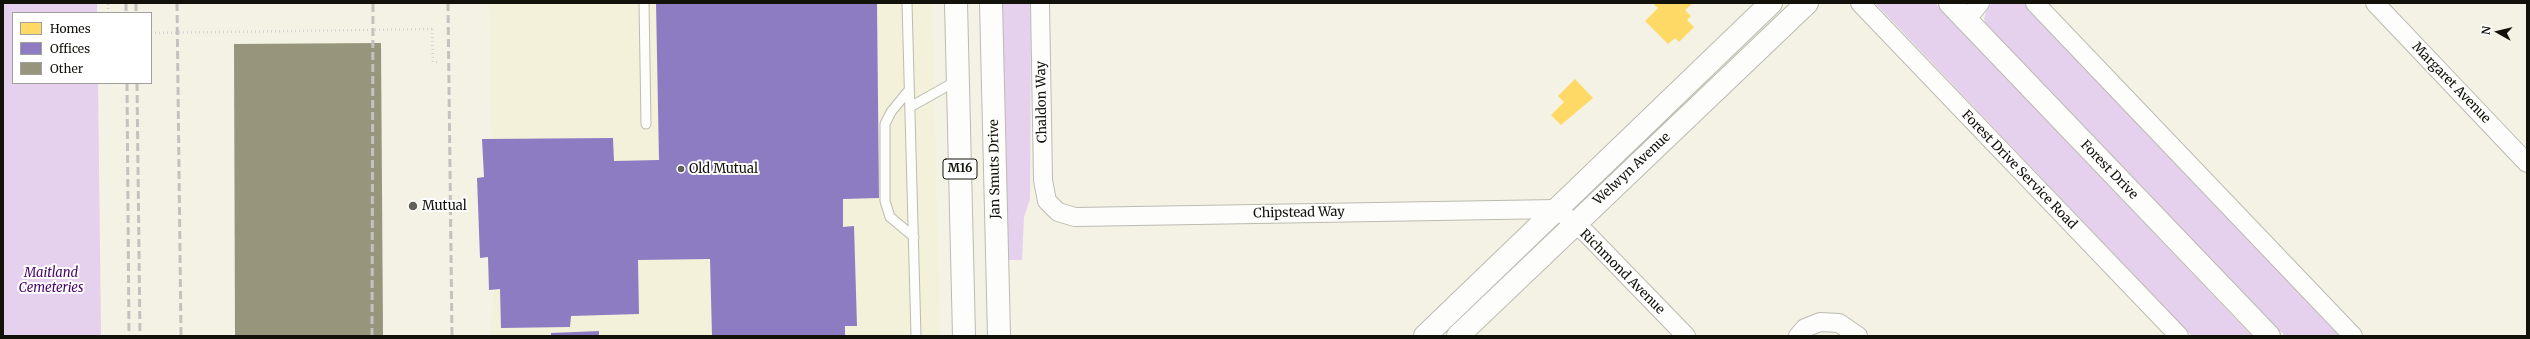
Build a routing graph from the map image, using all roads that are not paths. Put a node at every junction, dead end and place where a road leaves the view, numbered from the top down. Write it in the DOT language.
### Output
graph roads {
  1 [pos="644,3"];
  2 [pos="908,3"];
  3 [pos="956,3"];
  4 [pos="991,3"];
  5 [pos="1040,3"];
  6 [pos="1771,3"];
  7 [pos="1807,3"];
  8 [pos="1860,3"];
  9 [pos="1950,3"];
  10 [pos="1980,3"];
  11 [pos="2034,3"];
  12 [pos="2375,3"];
  13 [pos="1966,20"];
  14 [pos="958,80"];
  15 [pos="1683,88"];
  16 [pos="910,90"];
  17 [pos="910,107"];
  18 [pos="1698,108"];
  19 [pos="646,124"];
  20 [pos="2527,163"];
  21 [pos="1047,201"];
  22 [pos="1557,209"];
  23 [pos="1573,224"];
  24 [pos="914,236"];
  25 [pos="916,336"];
  26 [pos="964,336"];
  27 [pos="999,336"];
  28 [pos="1425,336"];
  29 [pos="1458,336"];
  30 [pos="1686,336"];
  31 [pos="1798,336"];
  32 [pos="1858,336"];
  33 [pos="2179,336"];
  34 [pos="2269,336"];
  35 [pos="2353,336"];
  1 -- 19 [label="lane"];
  2 -- 16 [label="lane"];
  3 -- 14 [label="main road, M16"];
  4 -- 27 [label="main road, Jan Smuts Drive / M16"];
  5 -- 21 [label="street, Chaldon Way"];
  6 -- 15 [label="main road, Welwyn Avenue"];
  7 -- 18 [label="main road, Welwyn Avenue"];
  8 -- 33 [label="street, Forest Drive Service Road"];
  9 -- 13 [label="main road, Forest Drive"];
  10 -- 13 [label="street"];
  11 -- 35 [label="street"];
  12 -- 20 [label="street, Margaret Avenue"];
  13 -- 34 [label="main road, Forest Drive"];
  14 -- 17 [label="lane"];
  14 -- 26 [label="main road, M16"];
  15 -- 18 [label="lane"];
  15 -- 22 [label="main road, Welwyn Avenue"];
  16 -- 17 [label="lane"];
  16 -- 24 [label="lane"];
  17 -- 24 [label="lane"];
  18 -- 23 [label="main road, Welwyn Avenue"];
  21 -- 22 [label="street, Chipstead Way"];
  22 -- 23 [label="street, Richmond Avenue"];
  22 -- 28 [label="main road, Welwyn Avenue"];
  23 -- 29 [label="main road, Welwyn Avenue"];
  23 -- 30 [label="street, Richmond Avenue"];
  24 -- 25 [label="lane"];
  31 -- 32 [label="street"];
}
